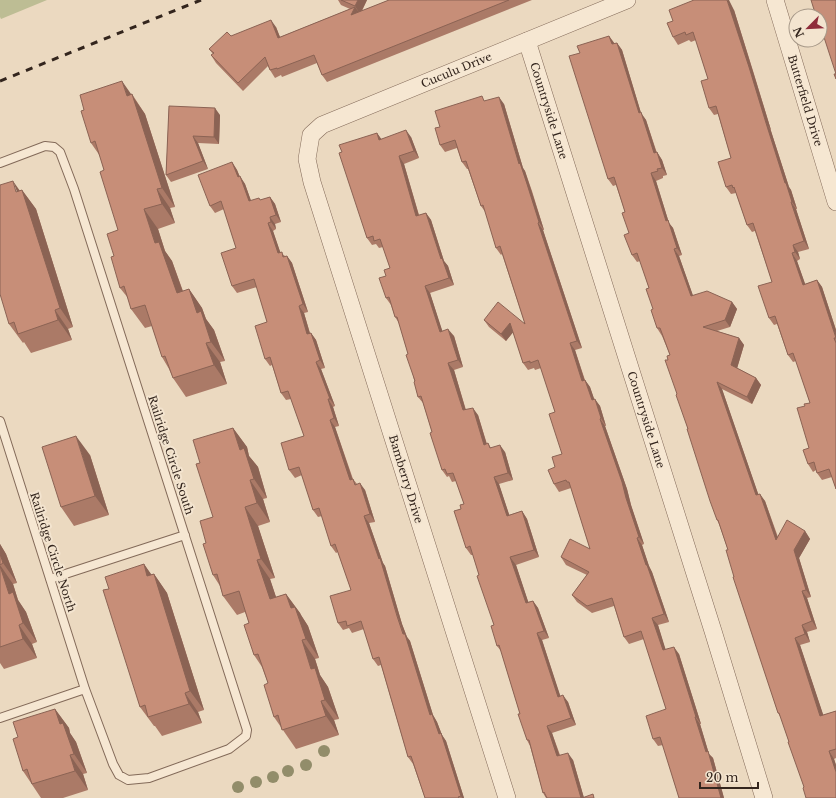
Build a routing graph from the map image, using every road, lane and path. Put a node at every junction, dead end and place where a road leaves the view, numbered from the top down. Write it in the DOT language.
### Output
graph roads {
  1 [pos="627,0"];
  2 [pos="775,0"];
  3 [pos="526,41"];
  4 [pos="307,159"];
  5 [pos="0,163"];
  6 [pos="836,202"];
  7 [pos="0,421"];
  8 [pos="185,535"];
  9 [pos="50,579"];
  10 [pos="85,690"];
  11 [pos="0,718"];
  12 [pos="159,775"];
  13 [pos="507,798"];
  14 [pos="764,798"];
  1 -- 3 [label="street, Cuculu Drive"];
  2 -- 6 [label="street, Butterfield Drive"];
  3 -- 4 [label="street, Cuculu Drive"];
  3 -- 14 [label="street, Countryside Lane"];
  4 -- 13 [label="street, Bamberry Drive"];
  5 -- 8 [label="lane, Railridge Circle South"];
  7 -- 9 [label="lane, Railridge Circle North"];
  8 -- 9 [label="lane"];
  8 -- 12 [label="lane, Railridge Circle South"];
  9 -- 10 [label="lane, Railridge Circle North"];
  10 -- 11 [label="lane"];
  10 -- 12 [label="lane, Railridge Circle North"];
}
